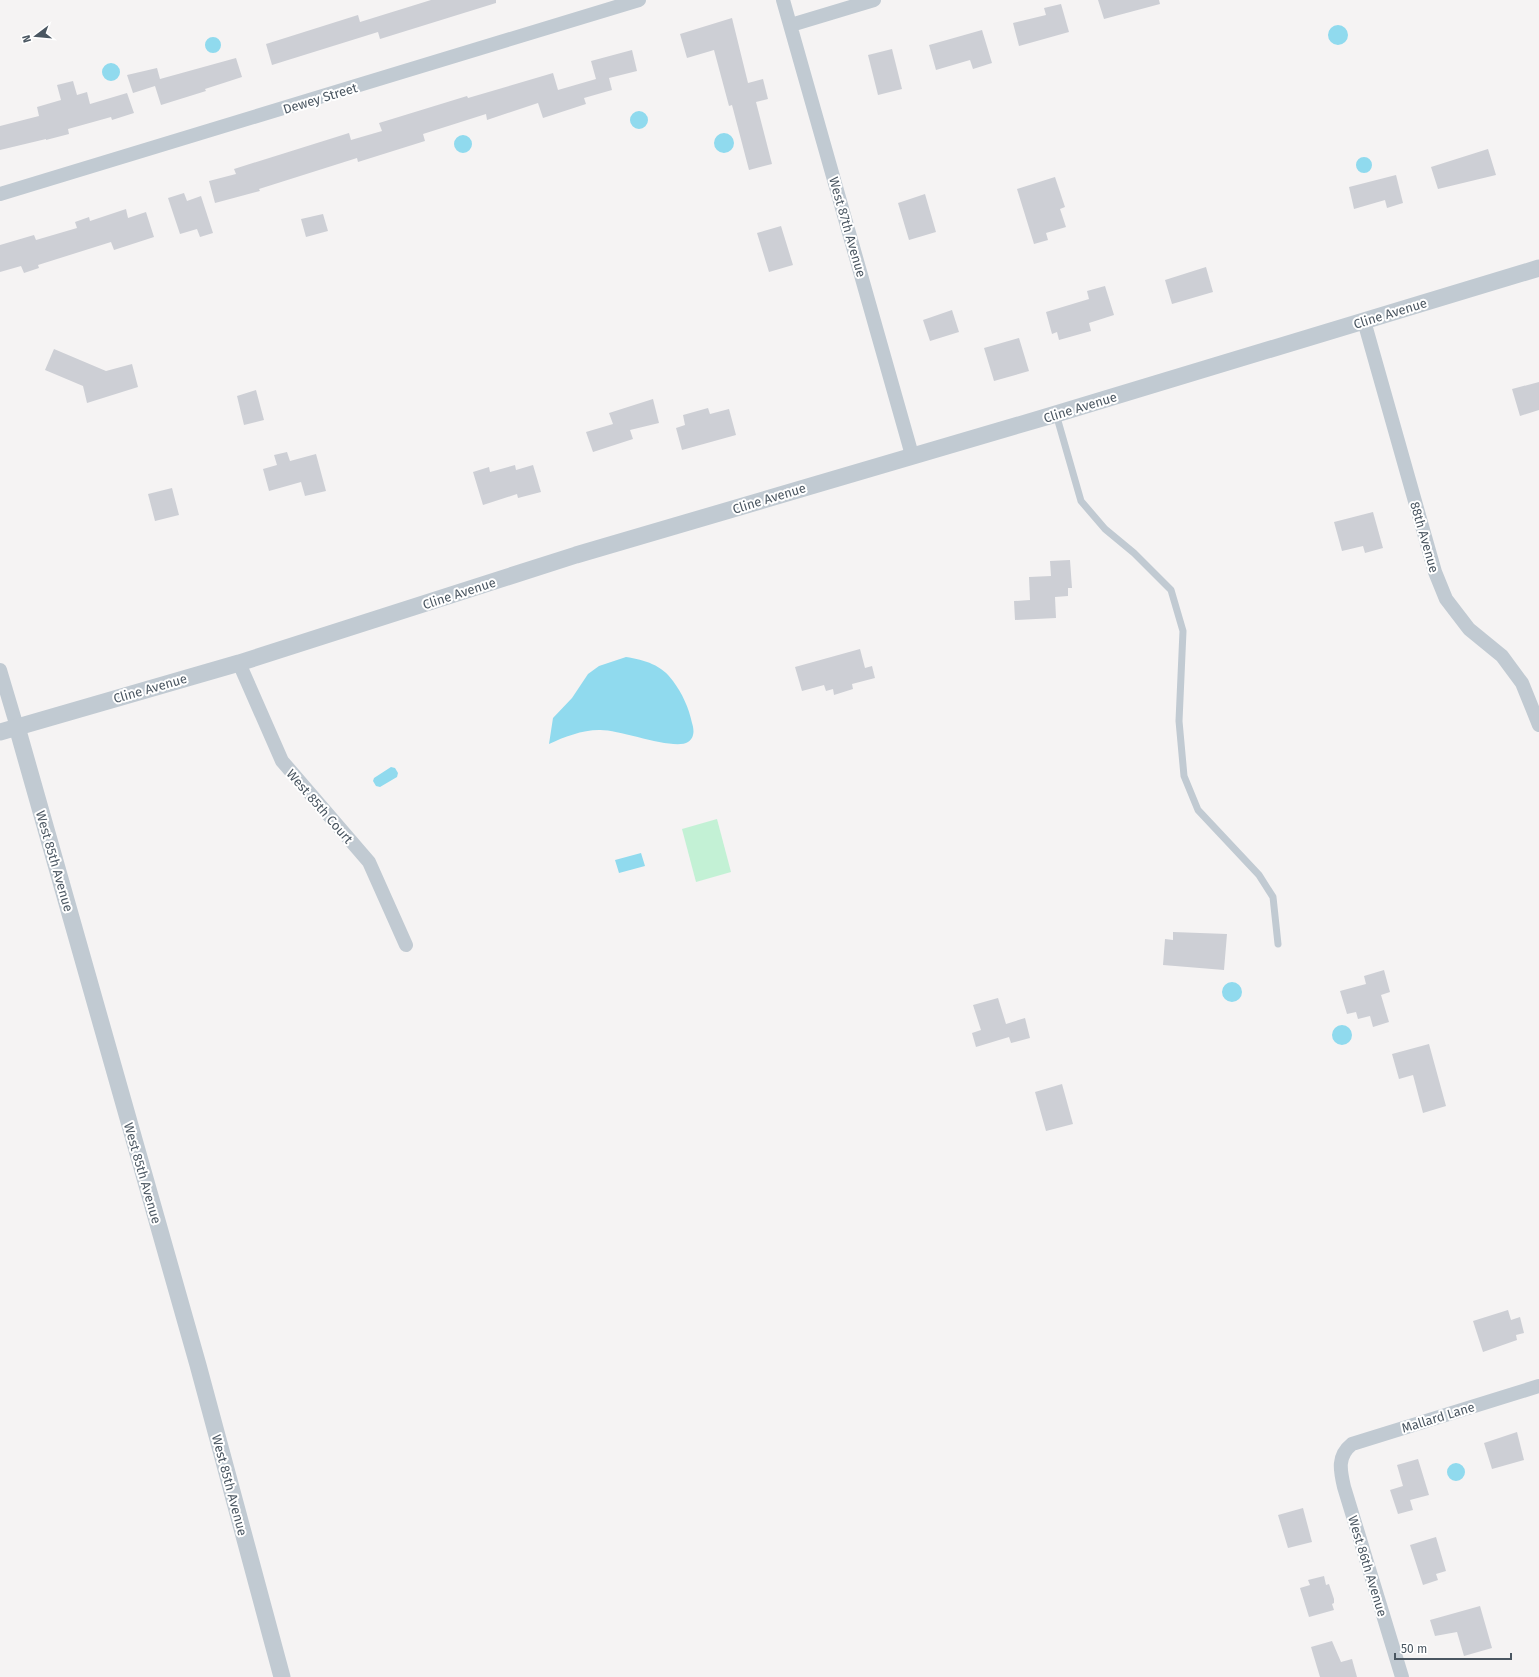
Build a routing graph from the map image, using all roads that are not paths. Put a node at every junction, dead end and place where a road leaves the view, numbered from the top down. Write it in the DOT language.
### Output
graph roads {
  1 [pos="640,0"];
  2 [pos="783,0"];
  3 [pos="874,0"];
  4 [pos="791,25"];
  5 [pos="0,194"];
  6 [pos="1539,268"];
  7 [pos="1364,321"];
  8 [pos="1056,414"];
  9 [pos="912,455"];
  10 [pos="239,663"];
  11 [pos="0,670"];
  12 [pos="1539,726"];
  13 [pos="17,727"];
  14 [pos="0,732"];
  15 [pos="1278,944"];
  16 [pos="406,945"];
  17 [pos="1539,1386"];
  18 [pos="1342,1455"];
  19 [pos="282,1677"];
  20 [pos="1402,1677"];
  1 -- 5 [label="street, Dewey Street"];
  2 -- 4 [label="street, West 87th Avenue"];
  3 -- 4 [label="street"];
  4 -- 9 [label="street, West 87th Avenue"];
  6 -- 7 [label="street, Cline Avenue"];
  7 -- 8 [label="street, Cline Avenue"];
  7 -- 12 [label="street, 88th Avenue"];
  8 -- 9 [label="street, Cline Avenue"];
  8 -- 15 [label="lane"];
  9 -- 10 [label="street, Cline Avenue"];
  10 -- 13 [label="street, Cline Avenue"];
  10 -- 16 [label="street, West 85th Court"];
  11 -- 13 [label="street, West 85th Avenue"];
  13 -- 14 [label="street, Cline Avenue"];
  13 -- 19 [label="street, West 85th Avenue"];
  17 -- 18 [label="street, Mallard Lane"];
  18 -- 20 [label="street, West 86th Avenue"];
}
